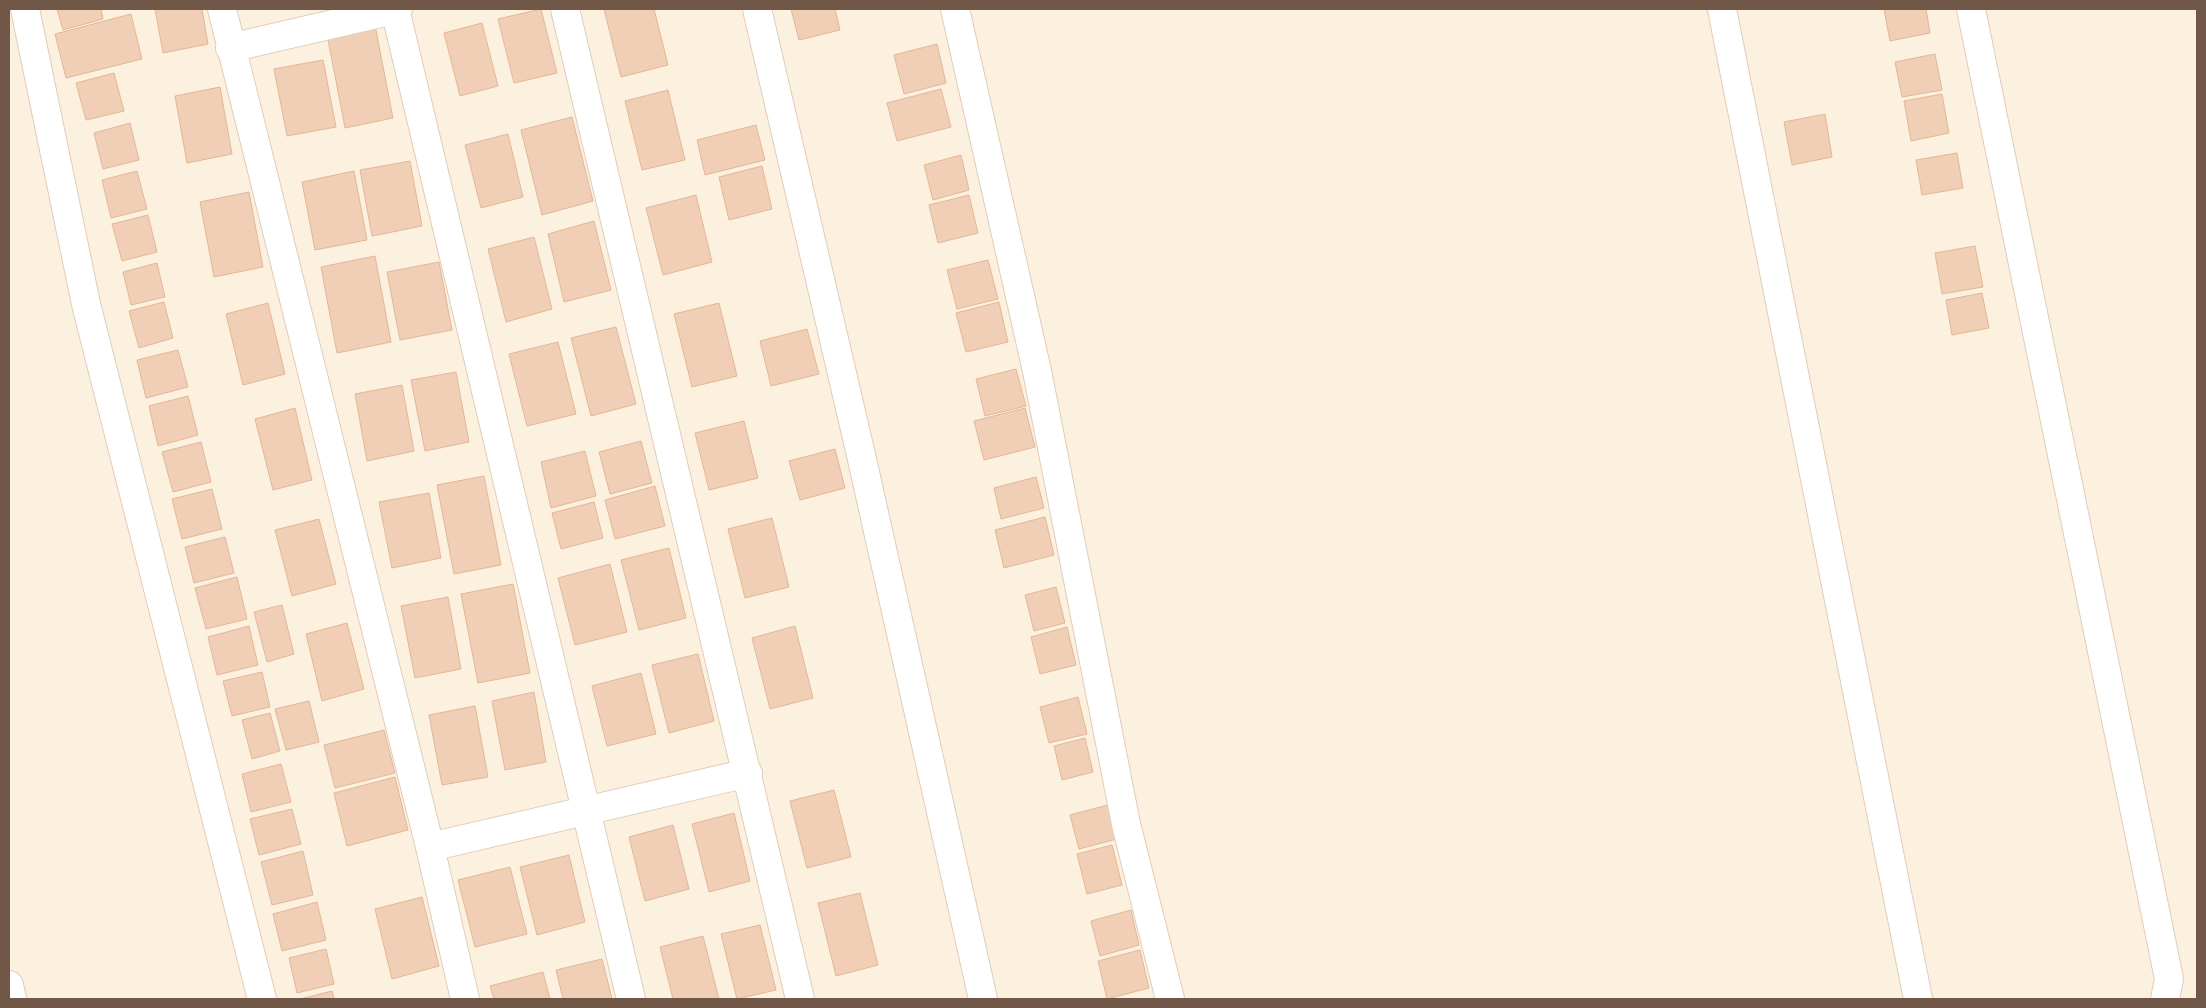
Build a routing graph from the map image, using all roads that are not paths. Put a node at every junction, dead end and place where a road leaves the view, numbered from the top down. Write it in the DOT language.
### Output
graph roads {
  1 [pos="25,9"];
  2 [pos="222,9"];
  3 [pos="396,9"];
  4 [pos="565,9"];
  5 [pos="757,9"];
  6 [pos="955,9"];
  7 [pos="1722,9"];
  8 [pos="1971,9"];
  9 [pos="230,48"];
  10 [pos="748,773"];
  11 [pos="585,812"];
  12 [pos="430,847"];
  13 [pos="9,985"];
  14 [pos="12,999"];
  15 [pos="262,999"];
  16 [pos="465,999"];
  17 [pos="632,999"];
  18 [pos="800,999"];
  19 [pos="983,999"];
  20 [pos="1170,999"];
  21 [pos="1918,999"];
  22 [pos="2165,999"];
  1 -- 15 [label="street"];
  2 -- 9 [label="street"];
  3 -- 9 [label="street"];
  3 -- 11 [label="street"];
  4 -- 10 [label="street"];
  5 -- 19 [label="street"];
  6 -- 20 [label="street"];
  7 -- 21 [label="street"];
  8 -- 22 [label="street"];
  9 -- 12 [label="street"];
  10 -- 11 [label="street"];
  10 -- 18 [label="street"];
  11 -- 12 [label="street"];
  11 -- 17 [label="street"];
  12 -- 16 [label="street"];
  13 -- 14 [label="street"];
}
